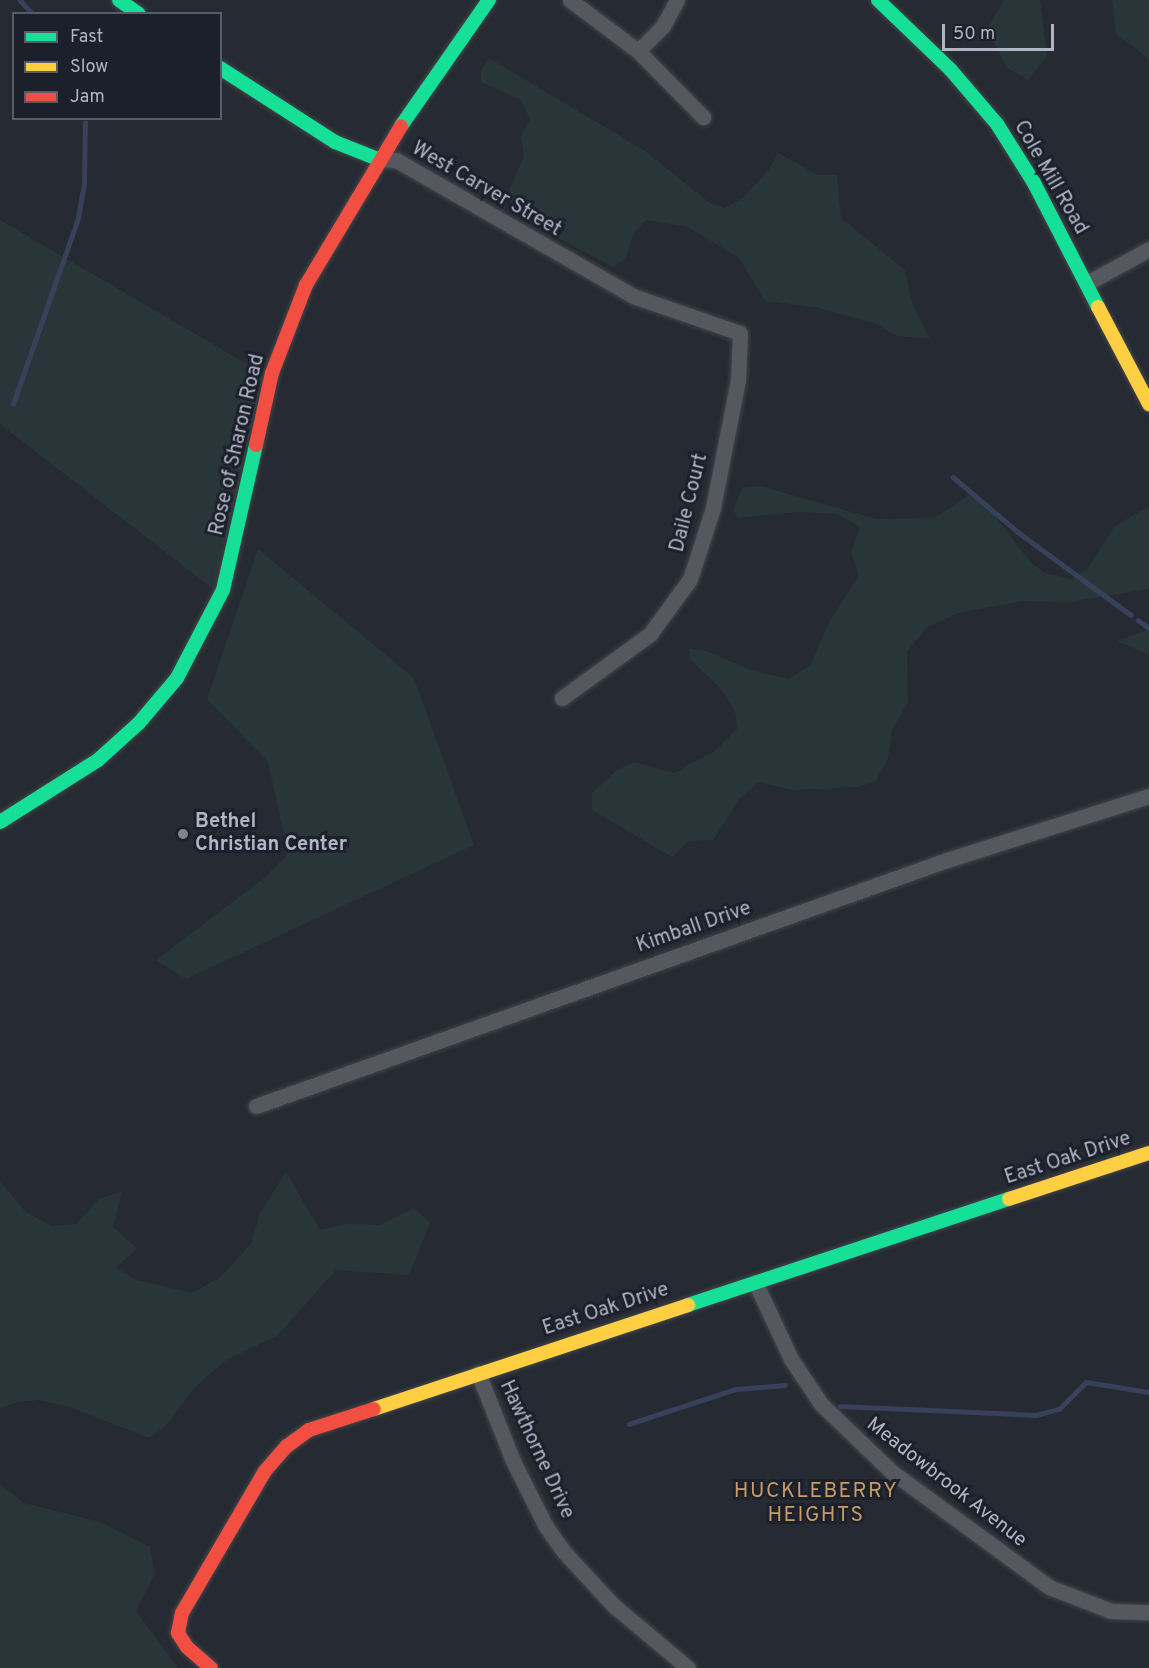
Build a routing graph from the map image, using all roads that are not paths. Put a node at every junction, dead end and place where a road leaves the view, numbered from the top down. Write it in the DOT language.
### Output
graph roads {
  1 [pos="119,0"];
  2 [pos="489,0"];
  3 [pos="570,0"];
  4 [pos="677,0"];
  5 [pos="878,0"];
  6 [pos="136,12"];
  7 [pos="638,51"];
  8 [pos="222,69"];
  9 [pos="703,117"];
  10 [pos="378,159"];
  11 [pos="1149,249"];
  12 [pos="1087,283"];
  13 [pos="740,333"];
  14 [pos="1149,404"];
  15 [pos="562,698"];
  16 [pos="1149,796"];
  17 [pos="0,822"];
  18 [pos="256,1106"];
  19 [pos="1149,1153"];
  20 [pos="755,1282"];
  21 [pos="478,1373"];
  22 [pos="1149,1612"];
  23 [pos="211,1668"];
  24 [pos="688,1668"];
  1 -- 6 [label="street"];
  2 -- 10 [label="street, Rose of Sharon Road"];
  3 -- 7 [label="street"];
  4 -- 7 [label="street"];
  5 -- 12 [label="street, Cole Mill Road"];
  7 -- 9 [label="street"];
  8 -- 10 [label="street, West Carver Street"];
  10 -- 13 [label="street, West Carver Street"];
  10 -- 17 [label="street, Rose of Sharon Road"];
  11 -- 12 [label="street"];
  12 -- 14 [label="street, Cole Mill Road"];
  13 -- 15 [label="street, Daile Court"];
  16 -- 18 [label="street, Kimball Drive"];
  19 -- 20 [label="street, East Oak Drive"];
  20 -- 21 [label="street, East Oak Drive"];
  20 -- 22 [label="street, Meadowbrook Avenue"];
  21 -- 23 [label="street, East Oak Drive"];
  21 -- 24 [label="street, Hawthorne Drive"];
}
